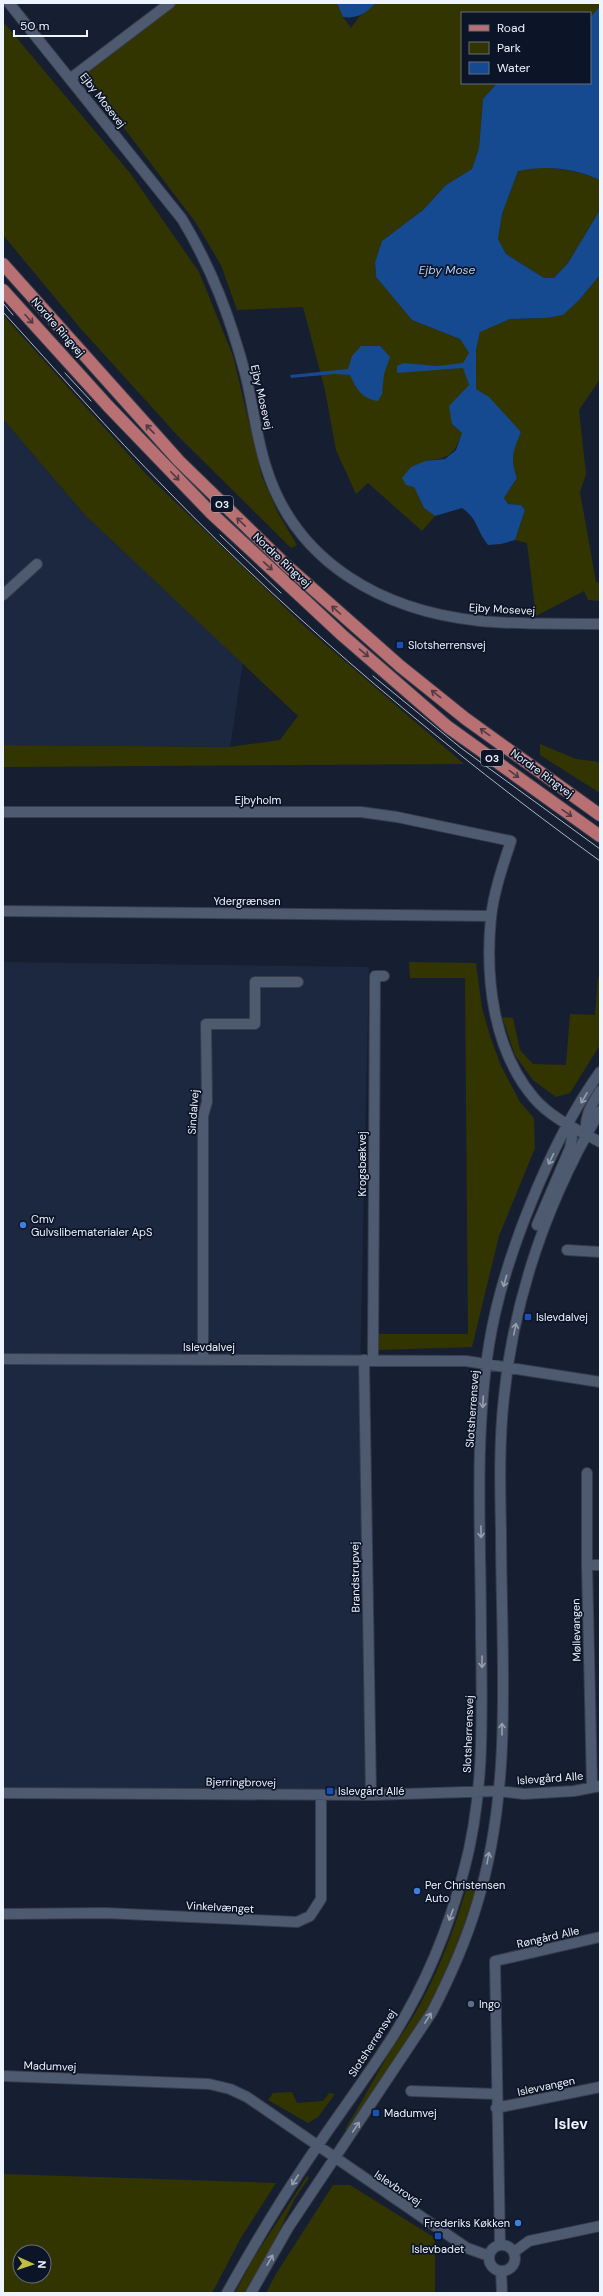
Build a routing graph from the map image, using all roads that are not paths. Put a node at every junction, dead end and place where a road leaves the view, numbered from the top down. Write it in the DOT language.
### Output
graph roads {
  1 [pos="10,3"];
  2 [pos="164,5"];
  3 [pos="71,78"];
  4 [pos="3,264"];
  5 [pos="3,290"];
  6 [pos="38,564"];
  7 [pos="3,595"];
  8 [pos="600,624"];
  9 [pos="3,812"];
  10 [pos="600,815"];
  11 [pos="600,836"];
  12 [pos="3,911"];
  13 [pos="491,916"];
  14 [pos="384,976"];
  15 [pos="298,982"];
  16 [pos="600,1072"];
  17 [pos="600,1091"];
  18 [pos="600,1111"];
  19 [pos="568,1124"];
  20 [pos="586,1134"];
  21 [pos="600,1142"];
  22 [pos="567,1250"];
  23 [pos="600,1252"];
  24 [pos="534,1256"];
  25 [pos="3,1358"];
  26 [pos="203,1359"];
  27 [pos="368,1359"];
  28 [pos="487,1364"];
  29 [pos="508,1367"];
  30 [pos="600,1382"];
  31 [pos="587,1473"];
  32 [pos="587,1565"];
  33 [pos="600,1565"];
  34 [pos="596,1787"];
  35 [pos="498,1791"];
  36 [pos="478,1792"];
  37 [pos="3,1793"];
  38 [pos="321,1795"];
  39 [pos="371,1795"];
  40 [pos="3,1914"];
  41 [pos="600,1937"];
  42 [pos="3,2076"];
  43 [pos="600,2086"];
  44 [pos="411,2091"];
  45 [pos="496,2094"];
  46 [pos="496,2108"];
  47 [pos="317,2147"];
  48 [pos="335,2159"];
  49 [pos="600,2226"];
  50 [pos="500,2244"];
  51 [pos="514,2252"];
  52 [pos="489,2256"];
  53 [pos="502,2271"];
  54 [pos="228,2293"];
  55 [pos="252,2293"];
  56 [pos="502,2293"];
  1 -- 3 [label="street, Ejby Mosevej"];
  2 -- 3 [label="street"];
  3 -- 8 [label="street, Ejby Mosevej"];
  10 -- 4 [label="main road, Nordre Ringvej / O3, one-way"];
  5 -- 11 [label="main road, Nordre Ringvej / O3, one-way"];
  6 -- 7 [label="street"];
  9 -- 13 [label="street, Ejbyholm"];
  12 -- 13 [label="street, Ydergrænsen"];
  13 -- 19 [label="street"];
  14 -- 27 [label="street, Krogsbækvej"];
  15 -- 26 [label="street, Sindalvej"];
  16 -- 19 [label="street, Slotsherrensvej, one-way"];
  17 -- 20 [label="street"];
  18 -- 20 [label="street"];
  19 -- 20 [label="street"];
  19 -- 24 [label="street"];
  19 -- 28 [label="street, Slotsherrensvej, one-way"];
  20 -- 21 [label="street"];
  20 -- 24 [label="street"];
  22 -- 23 [label="street"];
  29 -- 24 [label="street, one-way"];
  25 -- 26 [label="street, Islevdalvej"];
  26 -- 27 [label="street, Islevdalvej"];
  27 -- 28 [label="street, Islevdalvej"];
  27 -- 39 [label="street, Brandstrupvej"];
  28 -- 29 [label="street, Islevdalvej"];
  28 -- 36 [label="street, Slotsherrensvej, one-way"];
  29 -- 30 [label="street, Islevdalvej"];
  35 -- 29 [label="street, one-way"];
  31 -- 32 [label="street, Møllevangen"];
  32 -- 33 [label="street"];
  32 -- 34 [label="street, Møllevangen"];
  34 -- 35 [label="street, Islevgård Alle"];
  35 -- 36 [label="street, Islevgård Alle"];
  48 -- 35 [label="street, one-way"];
  36 -- 39 [label="street, Bjerringbrovej"];
  36 -- 47 [label="street, Slotsherrensvej, one-way"];
  37 -- 38 [label="street, Bjerringbrovej"];
  38 -- 39 [label="street, Bjerringbrovej"];
  38 -- 40 [label="street, Vinkelvænget"];
  41 -- 45 [label="street, Røngård Alle"];
  42 -- 47 [label="street, Madumvej"];
  43 -- 46 [label="street, Islevvangen"];
  44 -- 45 [label="street"];
  45 -- 46 [label="street"];
  46 -- 50 [label="street"];
  47 -- 48 [label="street, Islevbrovej"];
  47 -- 54 [label="street, Slotsherrensvej, one-way"];
  48 -- 52 [label="street, Islevbrovej"];
  55 -- 48 [label="street, one-way"];
  49 -- 51 [label="street"];
  50 -- 51 [label="street"];
  50 -- 52 [label="street"];
  51 -- 53 [label="street"];
  52 -- 53 [label="street"];
  53 -- 56 [label="street"];
}
